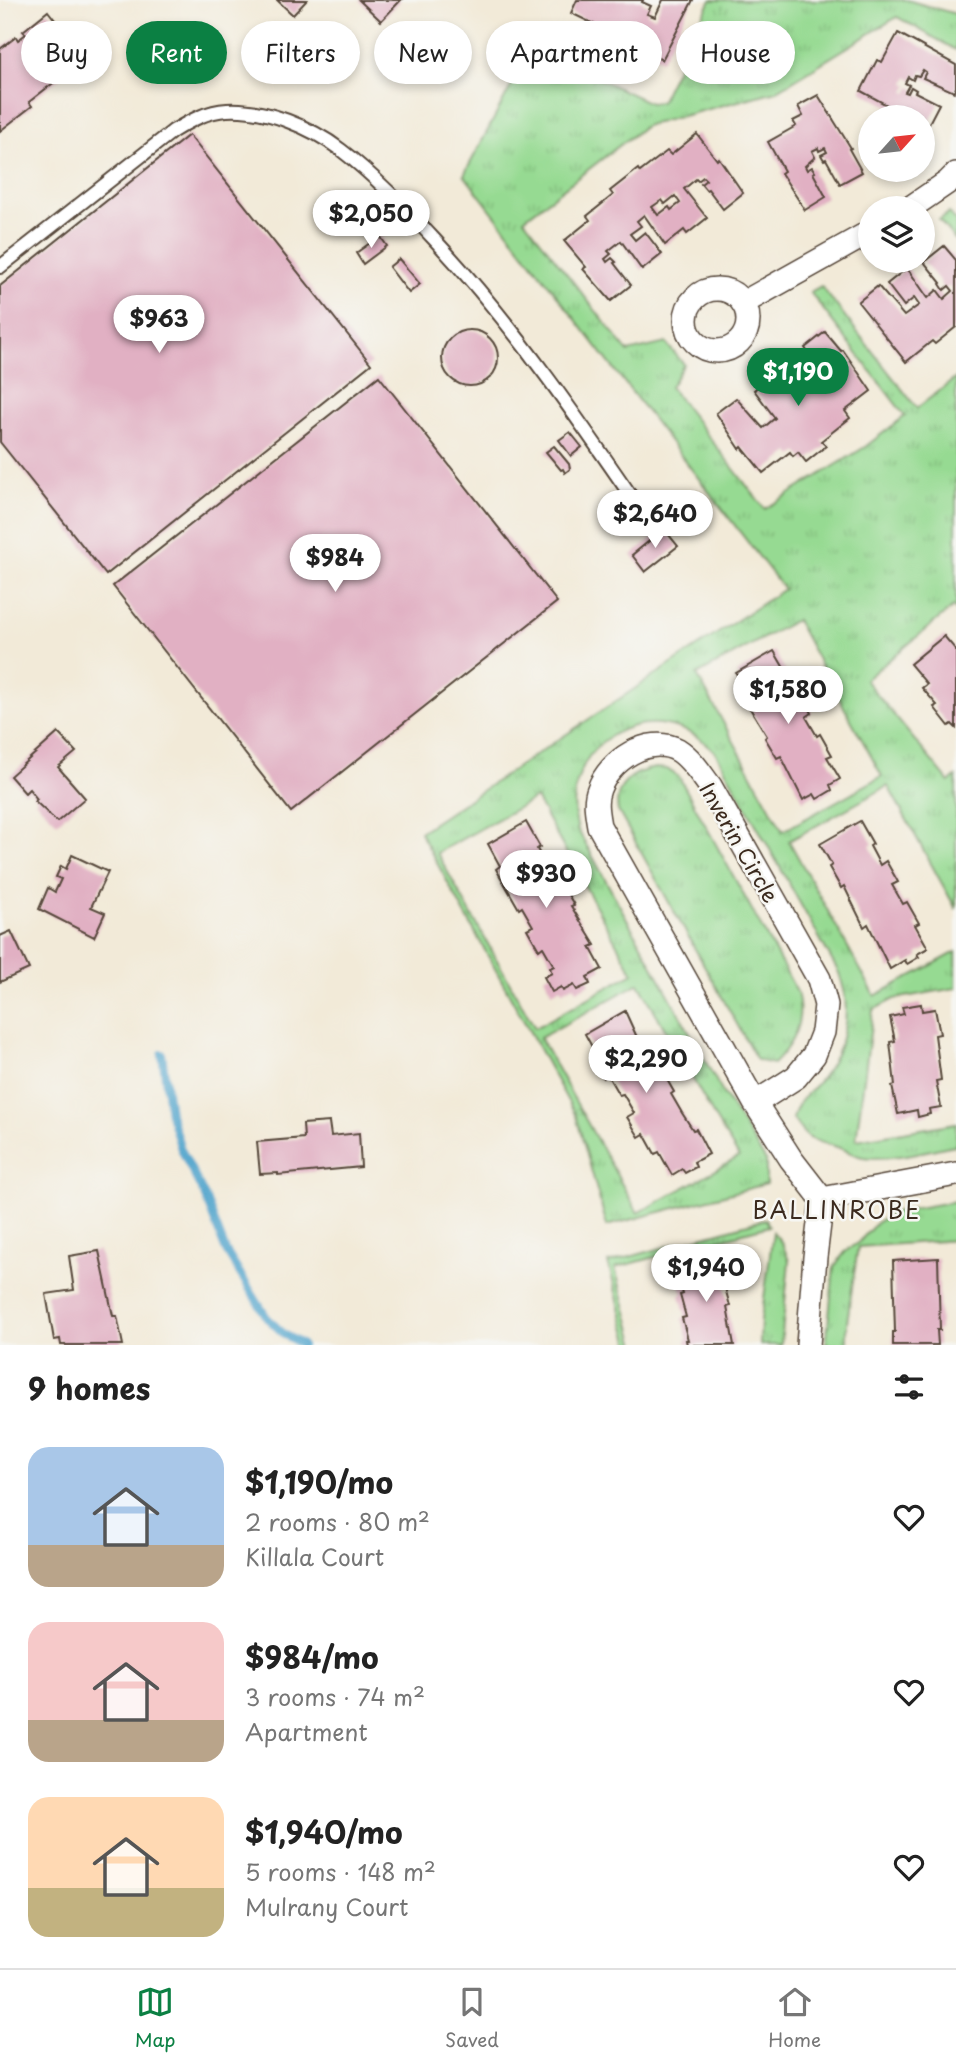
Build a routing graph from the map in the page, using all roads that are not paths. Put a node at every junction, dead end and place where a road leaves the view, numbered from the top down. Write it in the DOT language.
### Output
graph roads {
  1 [pos="956,174"];
  2 [pos="928,196"];
  3 [pos="858,239"];
  4 [pos="0,267"];
  5 [pos="743,303"];
  6 [pos="655,531"];
  7 [pos="755,1103"];
  8 [pos="956,1174"];
  9 [pos="822,1199"];
  10 [pos="808,1345"];
  1 -- 2 [label="street"];
  3 -- 5 [label="street"];
  4 -- 6 [label="lane"];
  7 -- 7 [label="street, Inverin Circle"];
  7 -- 9 [label="street, Inverin Circle"];
  8 -- 9 [label="street"];
  9 -- 10 [label="street"];
}
